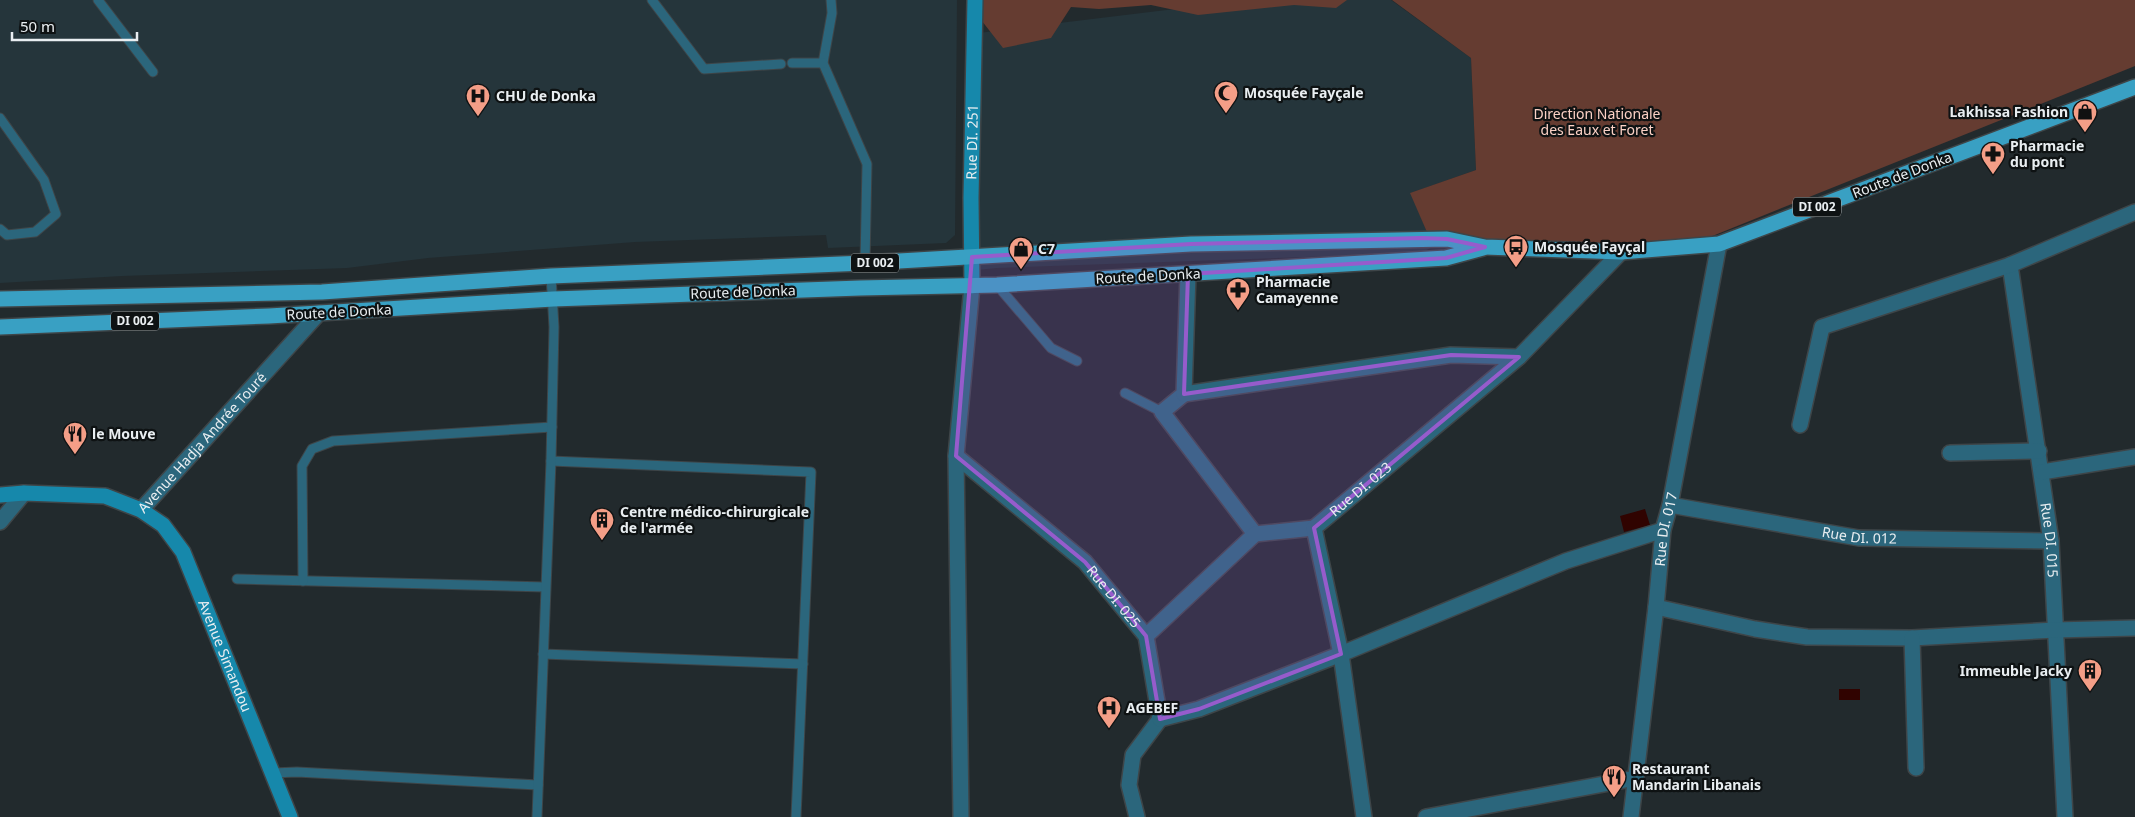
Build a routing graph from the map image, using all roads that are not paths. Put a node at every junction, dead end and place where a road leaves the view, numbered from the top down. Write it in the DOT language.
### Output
graph roads {
  1 [pos="98,0"];
  2 [pos="652,0"];
  3 [pos="831,0"];
  4 [pos="975,0"];
  5 [pos="792,63"];
  6 [pos="823,63"];
  7 [pos="781,64"];
  8 [pos="152,72"];
  9 [pos="2135,87"];
  10 [pos="0,118"];
  11 [pos="2135,212"];
  12 [pos="0,229"];
  13 [pos="1719,244"];
  14 [pos="1485,247"];
  15 [pos="1621,252"];
  16 [pos="972,257"];
  17 [pos="865,263"];
  18 [pos="2010,265"];
  19 [pos="1188,274"];
  20 [pos="551,276"];
  21 [pos="997,285"];
  22 [pos="972,286"];
  23 [pos="0,299"];
  24 [pos="553,299"];
  25 [pos="319,313"];
  26 [pos="0,327"];
  27 [pos="1519,357"];
  28 [pos="1077,362"];
  29 [pos="1125,393"];
  30 [pos="1184,394"];
  31 [pos="1162,412"];
  32 [pos="1800,425"];
  33 [pos="552,427"];
  34 [pos="2039,451"];
  35 [pos="1950,453"];
  36 [pos="956,456"];
  37 [pos="2135,457"];
  38 [pos="551,461"];
  39 [pos="2042,472"];
  40 [pos="24,493"];
  41 [pos="0,495"];
  42 [pos="1670,505"];
  43 [pos="141,510"];
  44 [pos="0,522"];
  45 [pos="1314,528"];
  46 [pos="1663,530"];
  47 [pos="1255,534"];
  48 [pos="2051,541"];
  49 [pos="237,579"];
  50 [pos="303,581"];
  51 [pos="545,587"];
  52 [pos="1656,606"];
  53 [pos="2135,628"];
  54 [pos="2056,630"];
  55 [pos="1146,636"];
  56 [pos="1912,638"];
  57 [pos="542,654"];
  58 [pos="1341,654"];
  59 [pos="803,664"];
  60 [pos="1160,719"];
  61 [pos="1916,768"];
  62 [pos="273,773"];
  63 [pos="1636,778"];
  64 [pos="538,785"];
  65 [pos="290,817"];
  66 [pos="537,817"];
  67 [pos="796,817"];
  68 [pos="961,817"];
  69 [pos="1137,817"];
  70 [pos="1364,817"];
  71 [pos="1426,817"];
  72 [pos="1632,817"];
  73 [pos="2065,817"];
  1 -- 8 [label="lane"];
  2 -- 7 [label="lane"];
  3 -- 6 [label="lane"];
  4 -- 16 [label="main road, Rue DI. 251"];
  5 -- 6 [label="lane"];
  6 -- 17 [label="lane"];
  9 -- 13 [label="main road, Route de Donka / DI 002"];
  10 -- 12 [label="lane"];
  11 -- 18 [label="street"];
  13 -- 15 [label="main road, Route de Donka / DI 002"];
  13 -- 42 [label="street, Rue DI. 017"];
  14 -- 15 [label="main road, Route de Donka / DI 002"];
  14 -- 16 [label="main road, Route de Donka / DI 002"];
  14 -- 19 [label="main road, Route de Donka / DI 002"];
  15 -- 27 [label="street, Rue DI. 023"];
  16 -- 17 [label="main road, Route de Donka / DI 002"];
  16 -- 22 [label="main road, Rue DI. 251"];
  17 -- 20 [label="main road, Route de Donka / DI 002"];
  18 -- 32 [label="street"];
  18 -- 34 [label="street, Rue DI. 015"];
  19 -- 21 [label="main road, Route de Donka / DI 002"];
  19 -- 30 [label="street"];
  20 -- 23 [label="main road, Route de Donka / DI 002"];
  20 -- 24 [label="lane"];
  21 -- 22 [label="main road, Route de Donka / DI 002"];
  21 -- 28 [label="lane"];
  22 -- 24 [label="main road, Route de Donka / DI 002"];
  22 -- 36 [label="street"];
  24 -- 25 [label="main road, Route de Donka / DI 002"];
  24 -- 33 [label="lane"];
  25 -- 26 [label="main road, Route de Donka / DI 002"];
  25 -- 43 [label="street, Avenue Hadja Andrée Touré"];
  27 -- 30 [label="street"];
  27 -- 45 [label="street, Rue DI. 023"];
  29 -- 31 [label="lane"];
  30 -- 31 [label="street"];
  31 -- 47 [label="street"];
  33 -- 38 [label="lane"];
  33 -- 50 [label="lane"];
  34 -- 35 [label="street"];
  34 -- 39 [label="street, Rue DI. 015"];
  36 -- 55 [label="street, Rue DI. 025"];
  36 -- 68 [label="street"];
  37 -- 39 [label="street"];
  38 -- 51 [label="lane"];
  38 -- 59 [label="lane"];
  39 -- 48 [label="street, Rue DI. 015"];
  40 -- 41 [label="main road, Avenue Hadja Andrée Touré"];
  40 -- 43 [label="main road, Avenue Hadja Andrée Touré"];
  40 -- 44 [label="street"];
  42 -- 46 [label="street, Rue DI. 017"];
  42 -- 48 [label="street, Rue DI. 012"];
  43 -- 62 [label="main road, Avenue Simandou"];
  45 -- 47 [label="street"];
  45 -- 58 [label="street"];
  46 -- 52 [label="street, Rue DI. 017"];
  46 -- 58 [label="street"];
  47 -- 55 [label="street"];
  48 -- 54 [label="street, Rue DI. 015"];
  49 -- 50 [label="lane"];
  50 -- 51 [label="lane"];
  51 -- 57 [label="lane"];
  52 -- 56 [label="street"];
  52 -- 63 [label="street, Rue DI. 017"];
  53 -- 54 [label="street"];
  54 -- 56 [label="street"];
  54 -- 73 [label="street, Rue DI. 015"];
  55 -- 60 [label="street, Rue DI. 025"];
  56 -- 61 [label="street"];
  57 -- 59 [label="lane"];
  57 -- 64 [label="lane"];
  58 -- 60 [label="street"];
  58 -- 70 [label="street"];
  59 -- 67 [label="lane"];
  60 -- 69 [label="street"];
  62 -- 64 [label="lane"];
  62 -- 65 [label="main road, Avenue Simandou"];
  63 -- 71 [label="street"];
  63 -- 72 [label="street, Rue DI. 017"];
  64 -- 66 [label="lane"];
}
